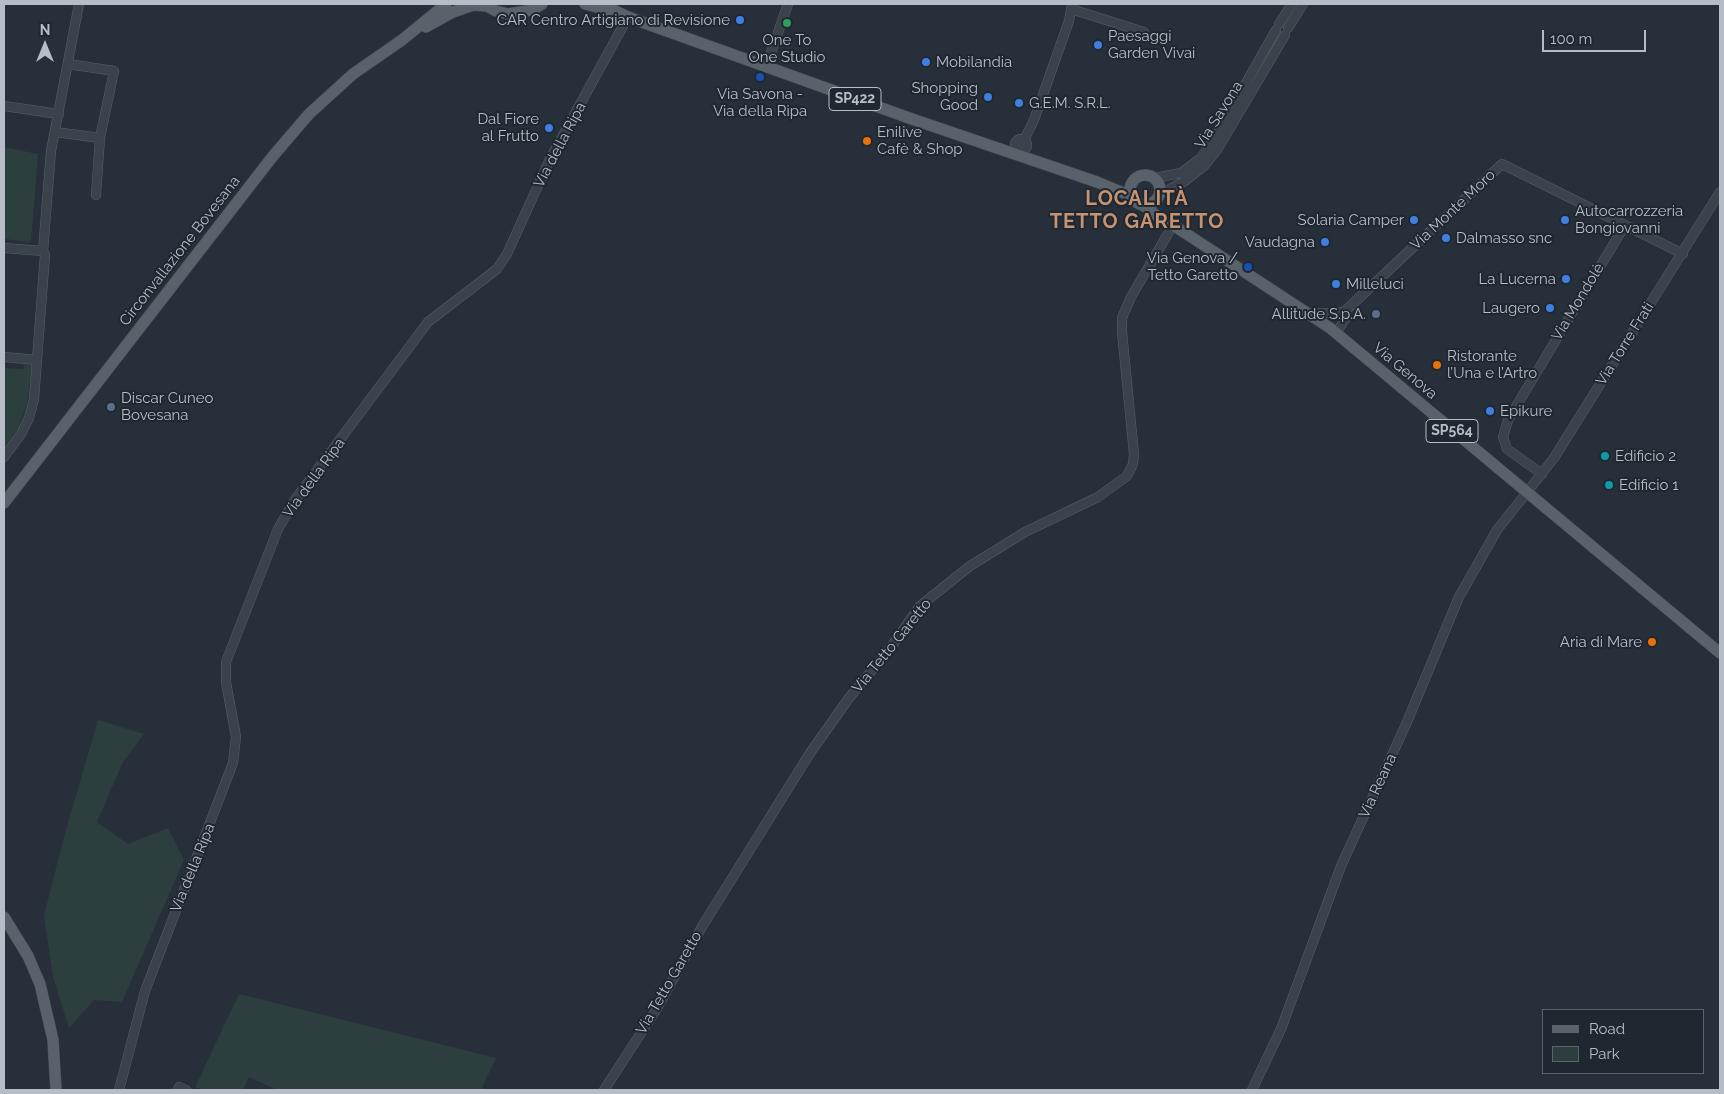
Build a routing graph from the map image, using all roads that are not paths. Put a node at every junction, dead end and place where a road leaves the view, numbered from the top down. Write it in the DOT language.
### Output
graph roads {
  1 [pos="79,4"];
  2 [pos="446,4"];
  3 [pos="542,4"];
  4 [pos="586,4"];
  5 [pos="601,4"];
  6 [pos="788,4"];
  7 [pos="1292,4"];
  8 [pos="1303,4"];
  9 [pos="484,5"];
  10 [pos="1072,7"];
  11 [pos="615,11"];
  12 [pos="628,17"];
  13 [pos="1144,32"];
  14 [pos="402,40"];
  15 [pos="68,64"];
  16 [pos="766,66"];
  17 [pos="4,106"];
  18 [pos="59,114"];
  19 [pos="55,132"];
  20 [pos="100,138"];
  21 [pos="1018,153"];
  22 [pos="1156,178"];
  23 [pos="1132,181"];
  24 [pos="1098,182"];
  25 [pos="1720,192"];
  26 [pos="1160,194"];
  27 [pos="96,195"];
  28 [pos="1131,196"];
  29 [pos="1144,206"];
  30 [pos="1173,225"];
  31 [pos="1625,225"];
  32 [pos="4,248"];
  33 [pos="43,251"];
  34 [pos="1683,254"];
  35 [pos="1339,312"];
  36 [pos="1308,314"];
  37 [pos="1333,331"];
  38 [pos="4,357"];
  39 [pos="37,360"];
  40 [pos="4,457"];
  41 [pos="1542,474"];
  42 [pos="1527,494"];
  43 [pos="4,503"];
  44 [pos="1720,653"];
  45 [pos="4,917"];
  46 [pos="56,1090"];
  47 [pos="119,1090"];
  48 [pos="178,1090"];
  49 [pos="186,1090"];
  50 [pos="604,1090"];
  51 [pos="1252,1090"];
  1 -- 15 [label="street"];
  2 -- 14 [label="main road, Circonvallazione Bovesana"];
  3 -- 9 [label="main road"];
  4 -- 11 [label="main road, SP422"];
  5 -- 11 [label="main road, SP422"];
  6 -- 16 [label="street"];
  7 -- 22 [label="street, Via Savona / SP422"];
  8 -- 26 [label="street, Via Savona"];
  9 -- 14 [label="main road, Circonvallazione Bovesana"];
  10 -- 13 [label="street"];
  10 -- 21 [label="street"];
  11 -- 12 [label="main road, SP422"];
  12 -- 16 [label="main road, SP422"];
  12 -- 47 [label="street, Via della Ripa"];
  14 -- 43 [label="main road, Circonvallazione Bovesana"];
  15 -- 18 [label="street"];
  15 -- 20 [label="street"];
  16 -- 21 [label="main road, SP422"];
  17 -- 18 [label="street"];
  18 -- 19 [label="street"];
  19 -- 20 [label="street"];
  19 -- 33 [label="street"];
  20 -- 27 [label="street"];
  21 -- 24 [label="main road, SP422"];
  22 -- 23 [label="main road, SP422"];
  22 -- 26 [label="main road"];
  23 -- 24 [label="main road, SP422"];
  23 -- 28 [label="main road"];
  24 -- 28 [label="main road, SP422"];
  25 -- 34 [label="street, Via Torre Frati"];
  26 -- 29 [label="main road"];
  26 -- 30 [label="main road, Via Genova / SP564"];
  28 -- 29 [label="main road, SP422"];
  29 -- 30 [label="main road, Via Genova / SP564"];
  30 -- 36 [label="main road, Via Genova / SP564"];
  30 -- 50 [label="street, Via Tetto Garetto"];
  31 -- 34 [label="street, Via Monte Moro"];
  31 -- 35 [label="street, Via Monte Moro"];
  31 -- 41 [label="street, Via Mondolè"];
  32 -- 33 [label="street"];
  33 -- 39 [label="street"];
  34 -- 41 [label="street, Via Torre Frati"];
  35 -- 36 [label="street"];
  35 -- 37 [label="street"];
  36 -- 37 [label="main road, Via Genova / SP564"];
  37 -- 42 [label="main road, Via Genova / SP564"];
  38 -- 39 [label="street"];
  39 -- 40 [label="street"];
  41 -- 42 [label="street, Via Torre Frati"];
  42 -- 44 [label="main road, Via Genova / SP564"];
  42 -- 51 [label="street, Via Reana"];
  45 -- 46 [label="main road"];
  48 -- 49 [label="street"];
}
